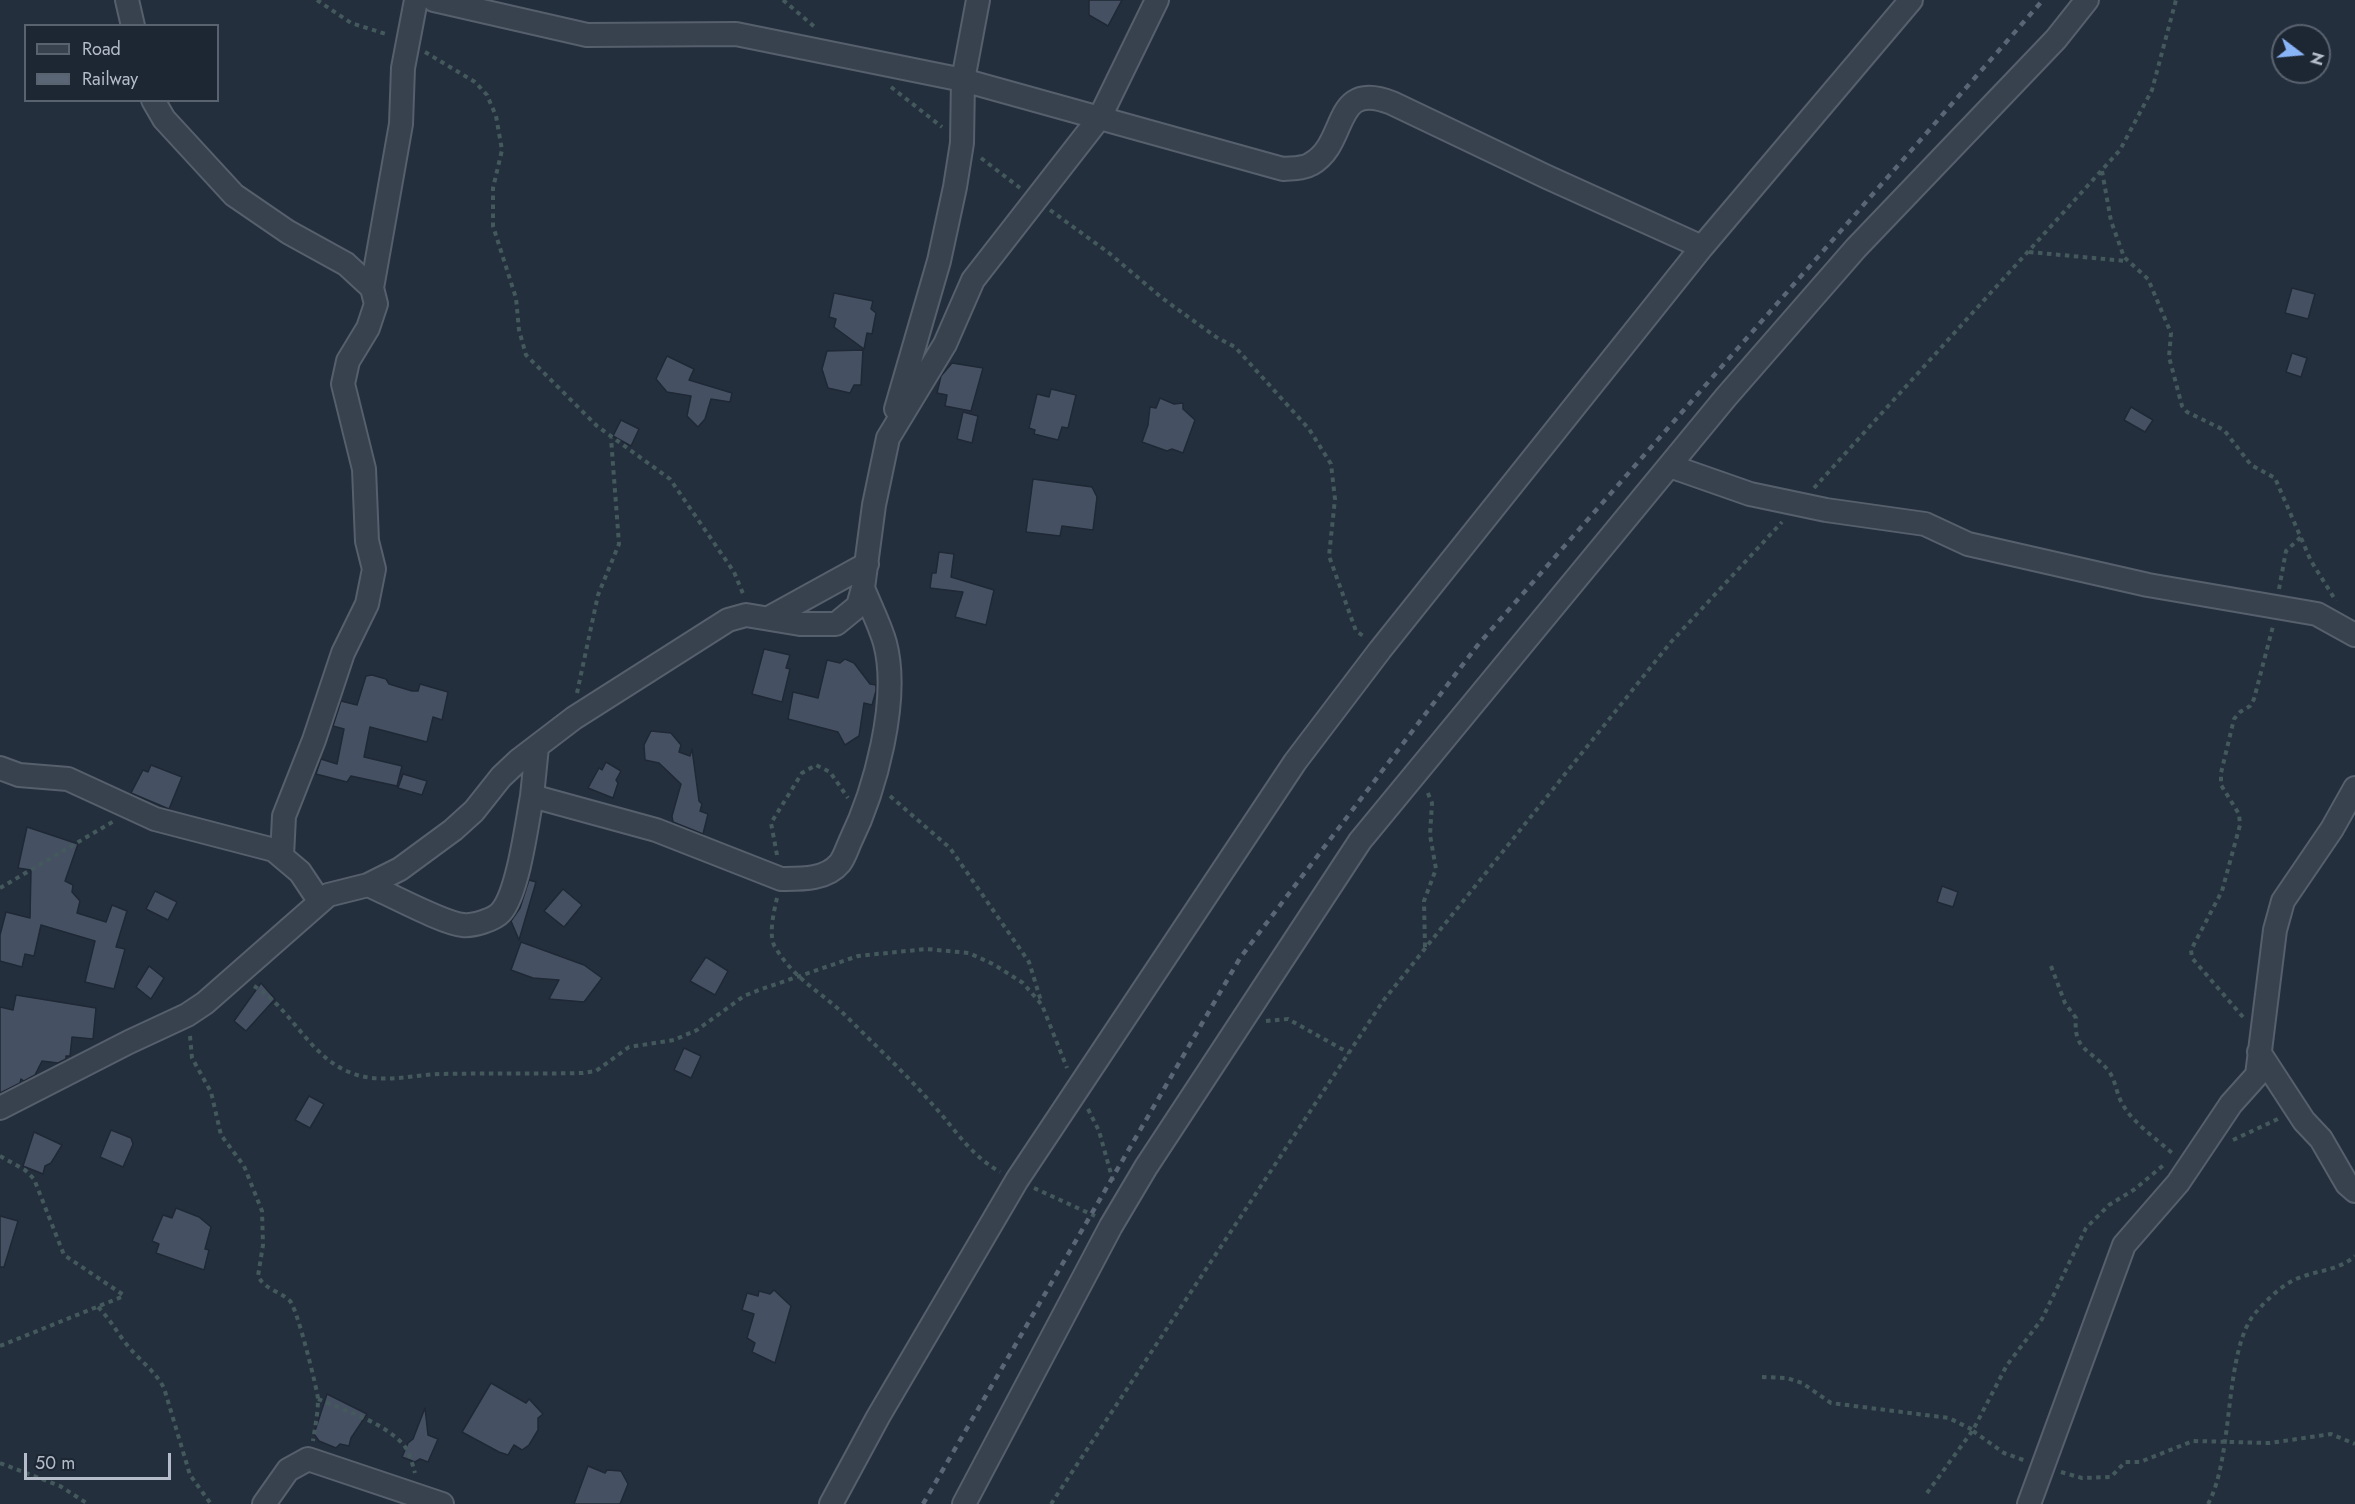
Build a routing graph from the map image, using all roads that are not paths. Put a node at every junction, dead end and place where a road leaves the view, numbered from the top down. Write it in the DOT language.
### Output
graph roads {
  1 [pos="127,0"];
  2 [pos="416,0"];
  3 [pos="434,0"];
  4 [pos="978,0"];
  5 [pos="1157,0"];
  6 [pos="1911,0"];
  7 [pos="2087,0"];
  8 [pos="133,24"];
  9 [pos="963,80"];
  10 [pos="154,102"];
  11 [pos="1100,117"];
  12 [pos="1702,247"];
  13 [pos="372,288"];
  14 [pos="888,438"];
  15 [pos="1670,466"];
  16 [pos="867,564"];
  17 [pos="863,588"];
  18 [pos="769,618"];
  19 [pos="2355,635"];
  20 [pos="537,747"];
  21 [pos="0,768"];
  22 [pos="2355,788"];
  23 [pos="532,796"];
  24 [pos="282,856"];
  25 [pos="368,885"];
  26 [pos="320,902"];
  27 [pos="2259,1052"];
  28 [pos="0,1108"];
  29 [pos="2355,1191"];
  30 [pos="434,1502"];
  31 [pos="264,1504"];
  32 [pos="831,1504"];
  33 [pos="964,1504"];
  34 [pos="2029,1504"];
  1 -- 8 [label="street"];
  2 -- 13 [label="street"];
  3 -- 9 [label="street"];
  4 -- 9 [label="street"];
  5 -- 11 [label="street"];
  6 -- 12 [label="street"];
  7 -- 15 [label="street"];
  9 -- 11 [label="street"];
  9 -- 14 [label="street"];
  10 -- 13 [label="street"];
  11 -- 12 [label="street"];
  11 -- 14 [label="street"];
  12 -- 32 [label="street"];
  13 -- 24 [label="street"];
  14 -- 16 [label="street"];
  15 -- 19 [label="street"];
  15 -- 33 [label="street"];
  16 -- 17 [label="street"];
  16 -- 18 [label="street"];
  17 -- 18 [label="street"];
  17 -- 23 [label="street"];
  18 -- 20 [label="street"];
  20 -- 23 [label="street"];
  20 -- 25 [label="street"];
  21 -- 24 [label="street"];
  22 -- 27 [label="street"];
  23 -- 25 [label="street"];
  24 -- 26 [label="street"];
  25 -- 26 [label="street"];
  26 -- 28 [label="street"];
  27 -- 29 [label="street"];
  27 -- 34 [label="street"];
  30 -- 31 [label="street"];
}
